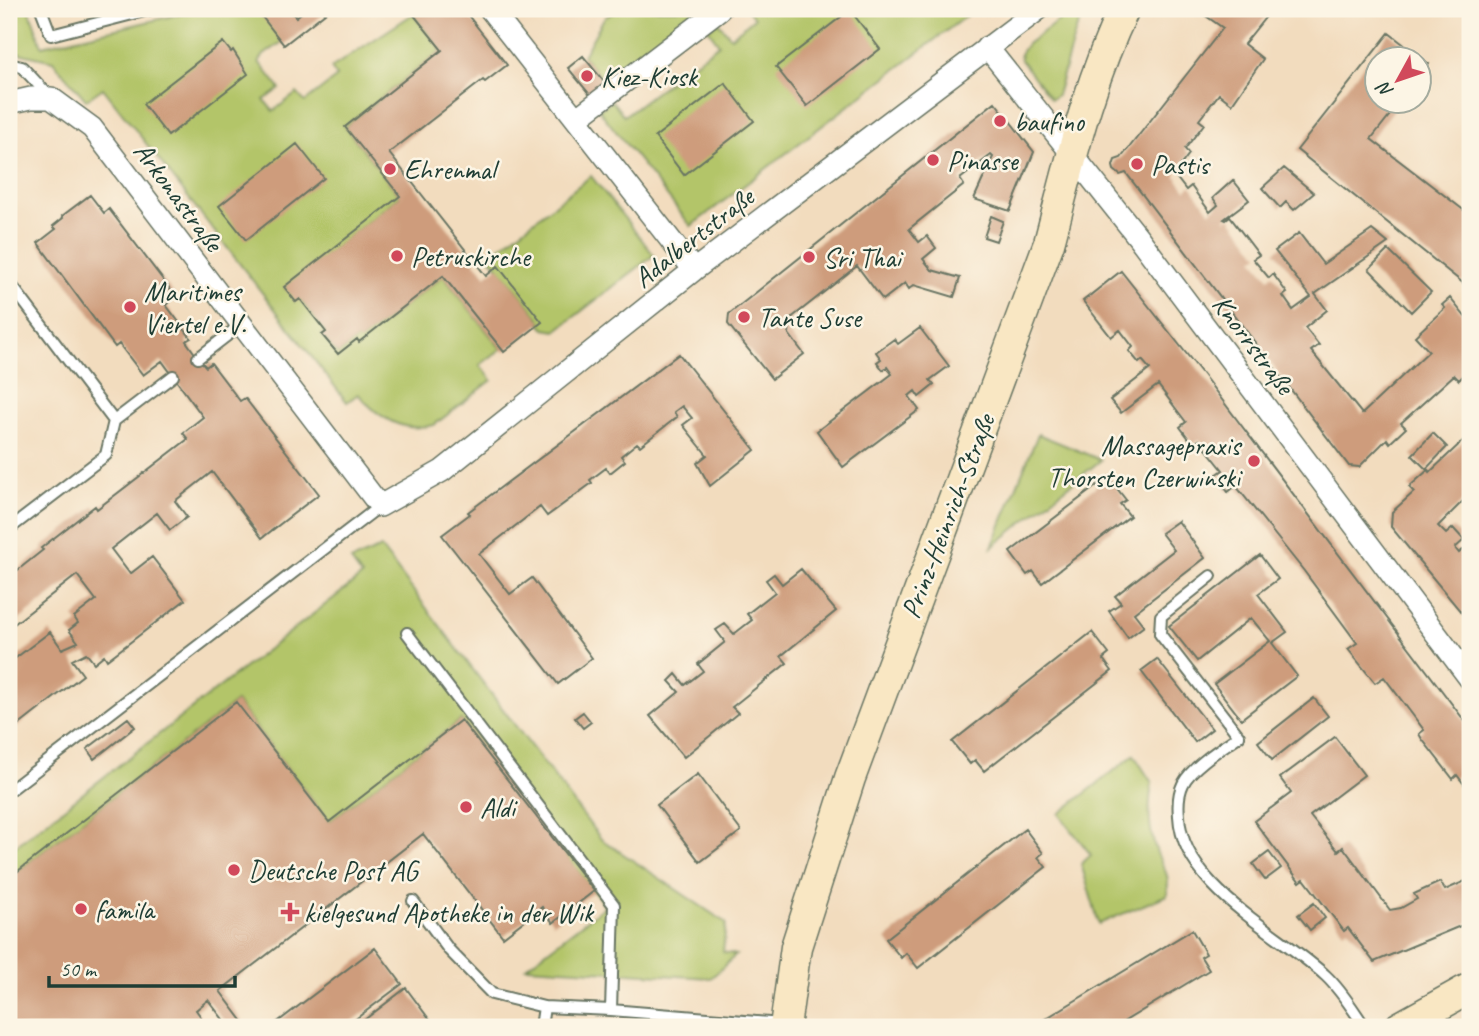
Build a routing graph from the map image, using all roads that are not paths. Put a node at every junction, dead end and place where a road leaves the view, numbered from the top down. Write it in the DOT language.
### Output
graph roads {
  1 [pos="41,9"];
  2 [pos="152,9"];
  3 [pos="490,9"];
  4 [pos="720,9"];
  5 [pos="1039,9"];
  6 [pos="1124,9"];
  7 [pos="987,47"];
  8 [pos="9,64"];
  9 [pos="51,97"];
  10 [pos="9,103"];
  11 [pos="577,118"];
  12 [pos="1072,154"];
  13 [pos="694,270"];
  14 [pos="9,282"];
  15 [pos="242,324"];
  16 [pos="198,358"];
  17 [pos="173,376"];
  18 [pos="114,421"];
  19 [pos="380,506"];
  20 [pos="9,529"];
  21 [pos="1211,576"];
  22 [pos="407,633"];
  23 [pos="1470,679"];
  24 [pos="9,791"];
  25 [pos="413,901"];
  26 [pos="1470,988"];
  27 [pos="544,1007"];
  28 [pos="611,1010"];
  29 [pos="785,1026"];
  30 [pos="541,1027"];
  31 [pos="1366,1027"];
  32 [pos="1400,1027"];
  1 -- 2 [label="lane"];
  3 -- 11 [label="street"];
  4 -- 11 [label="street"];
  5 -- 7 [label="street, Adalbertstraße"];
  6 -- 12 [label="main road, Prinz-Heinrich-Straße"];
  7 -- 12 [label="street, Knorrstraße"];
  7 -- 13 [label="street, Adalbertstraße"];
  8 -- 9 [label="lane"];
  9 -- 10 [label="street"];
  9 -- 15 [label="street, Arkonastraße"];
  11 -- 13 [label="street"];
  12 -- 23 [label="street, Knorrstraße"];
  12 -- 29 [label="main road, Prinz-Heinrich-Straße"];
  13 -- 19 [label="street, Adalbertstraße"];
  14 -- 18 [label="lane"];
  15 -- 16 [label="lane"];
  15 -- 19 [label="street, Arkonastraße"];
  17 -- 18 [label="lane"];
  18 -- 20 [label="lane"];
  19 -- 24 [label="lane"];
  21 -- 31 [label="lane"];
  22 -- 28 [label="lane"];
  25 -- 27 [label="lane"];
  26 -- 32 [label="main road"];
  27 -- 28 [label="lane"];
  27 -- 30 [label="lane"];
  28 -- 29 [label="lane"];
}
